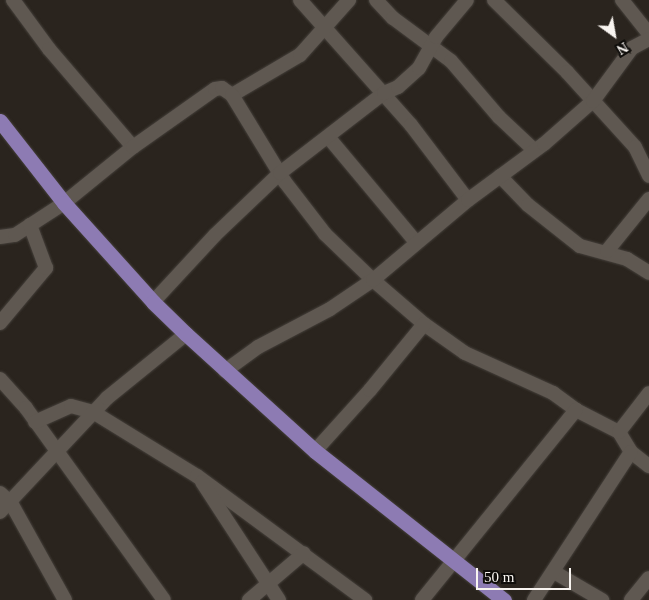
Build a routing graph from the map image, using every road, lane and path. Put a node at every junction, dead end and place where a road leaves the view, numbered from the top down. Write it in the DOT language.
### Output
graph roads {
  1 [pos="13,0"];
  2 [pos="300,0"];
  3 [pos="349,0"];
  4 [pos="376,0"];
  5 [pos="467,0"];
  6 [pos="494,0"];
  7 [pos="622,0"];
  8 [pos="324,26"];
  9 [pos="649,34"];
  10 [pos="649,39"];
  11 [pos="433,45"];
  12 [pos="384,94"];
  13 [pos="232,95"];
  14 [pos="593,101"];
  15 [pos="0,121"];
  16 [pos="329,138"];
  17 [pos="133,147"];
  18 [pos="534,150"];
  19 [pos="280,172"];
  20 [pos="500,176"];
  21 [pos="649,177"];
  22 [pos="468,200"];
  23 [pos="64,203"];
  24 [pos="646,204"];
  25 [pos="30,225"];
  26 [pos="0,236"];
  27 [pos="416,242"];
  28 [pos="607,251"];
  29 [pos="649,273"];
  30 [pos="373,280"];
  31 [pos="153,302"];
  32 [pos="0,323"];
  33 [pos="424,324"];
  34 [pos="186,334"];
  35 [pos="225,371"];
  36 [pos="0,379"];
  37 [pos="649,393"];
  38 [pos="576,410"];
  39 [pos="93,412"];
  40 [pos="35,422"];
  41 [pos="619,432"];
  42 [pos="315,451"];
  43 [pos="632,452"];
  44 [pos="57,454"];
  45 [pos="649,466"];
  46 [pos="197,476"];
  47 [pos="0,493"];
  48 [pos="5,507"];
  49 [pos="304,553"];
  50 [pos="452,560"];
  51 [pos="554,572"];
  52 [pos="649,578"];
  53 [pos="269,585"];
  54 [pos="65,600"];
  55 [pos="164,600"];
  56 [pos="249,600"];
  57 [pos="279,600"];
  58 [pos="365,600"];
  59 [pos="422,600"];
  60 [pos="504,600"];
  61 [pos="534,600"];
  62 [pos="602,600"];
  63 [pos="631,600"];
  1 -- 17 [label="street"];
  2 -- 8 [label="street"];
  3 -- 8 [label="street"];
  4 -- 11 [label="street"];
  5 -- 11 [label="street"];
  6 -- 14 [label="street"];
  7 -- 9 [label="street"];
  8 -- 12 [label="street"];
  8 -- 13 [label="street"];
  10 -- 14 [label="street"];
  11 -- 12 [label="street"];
  11 -- 18 [label="street"];
  12 -- 16 [label="street"];
  12 -- 22 [label="street"];
  13 -- 17 [label="street"];
  13 -- 19 [label="street"];
  14 -- 18 [label="street"];
  14 -- 21 [label="street"];
  15 -- 23 [label="main road"];
  16 -- 19 [label="street"];
  16 -- 27 [label="street"];
  17 -- 23 [label="street"];
  18 -- 20 [label="street"];
  19 -- 30 [label="street"];
  19 -- 31 [label="street"];
  20 -- 22 [label="street"];
  20 -- 28 [label="street"];
  21 -- 24 [label="street"];
  22 -- 27 [label="street"];
  23 -- 25 [label="street"];
  23 -- 31 [label="main road"];
  24 -- 28 [label="street"];
  25 -- 26 [label="street"];
  25 -- 32 [label="street"];
  27 -- 30 [label="street"];
  28 -- 29 [label="street"];
  30 -- 33 [label="street"];
  30 -- 35 [label="street"];
  31 -- 34 [label="main road"];
  33 -- 38 [label="street"];
  33 -- 42 [label="street"];
  34 -- 35 [label="main road"];
  34 -- 39 [label="street"];
  35 -- 42 [label="main road"];
  36 -- 40 [label="street"];
  37 -- 41 [label="street"];
  38 -- 41 [label="street"];
  38 -- 50 [label="street"];
  39 -- 40 [label="street"];
  39 -- 44 [label="street"];
  39 -- 46 [label="street"];
  40 -- 44 [label="street"];
  41 -- 43 [label="street"];
  42 -- 50 [label="main road"];
  43 -- 45 [label="street"];
  43 -- 51 [label="street"];
  44 -- 48 [label="street"];
  44 -- 55 [label="street"];
  46 -- 49 [label="street"];
  46 -- 53 [label="street"];
  47 -- 48 [label="street"];
  48 -- 54 [label="street"];
  49 -- 53 [label="street"];
  49 -- 58 [label="street"];
  50 -- 59 [label="street"];
  50 -- 60 [label="main road"];
  51 -- 61 [label="street"];
  51 -- 62 [label="street"];
  52 -- 63 [label="street"];
  53 -- 56 [label="street"];
  53 -- 57 [label="street"];
}
